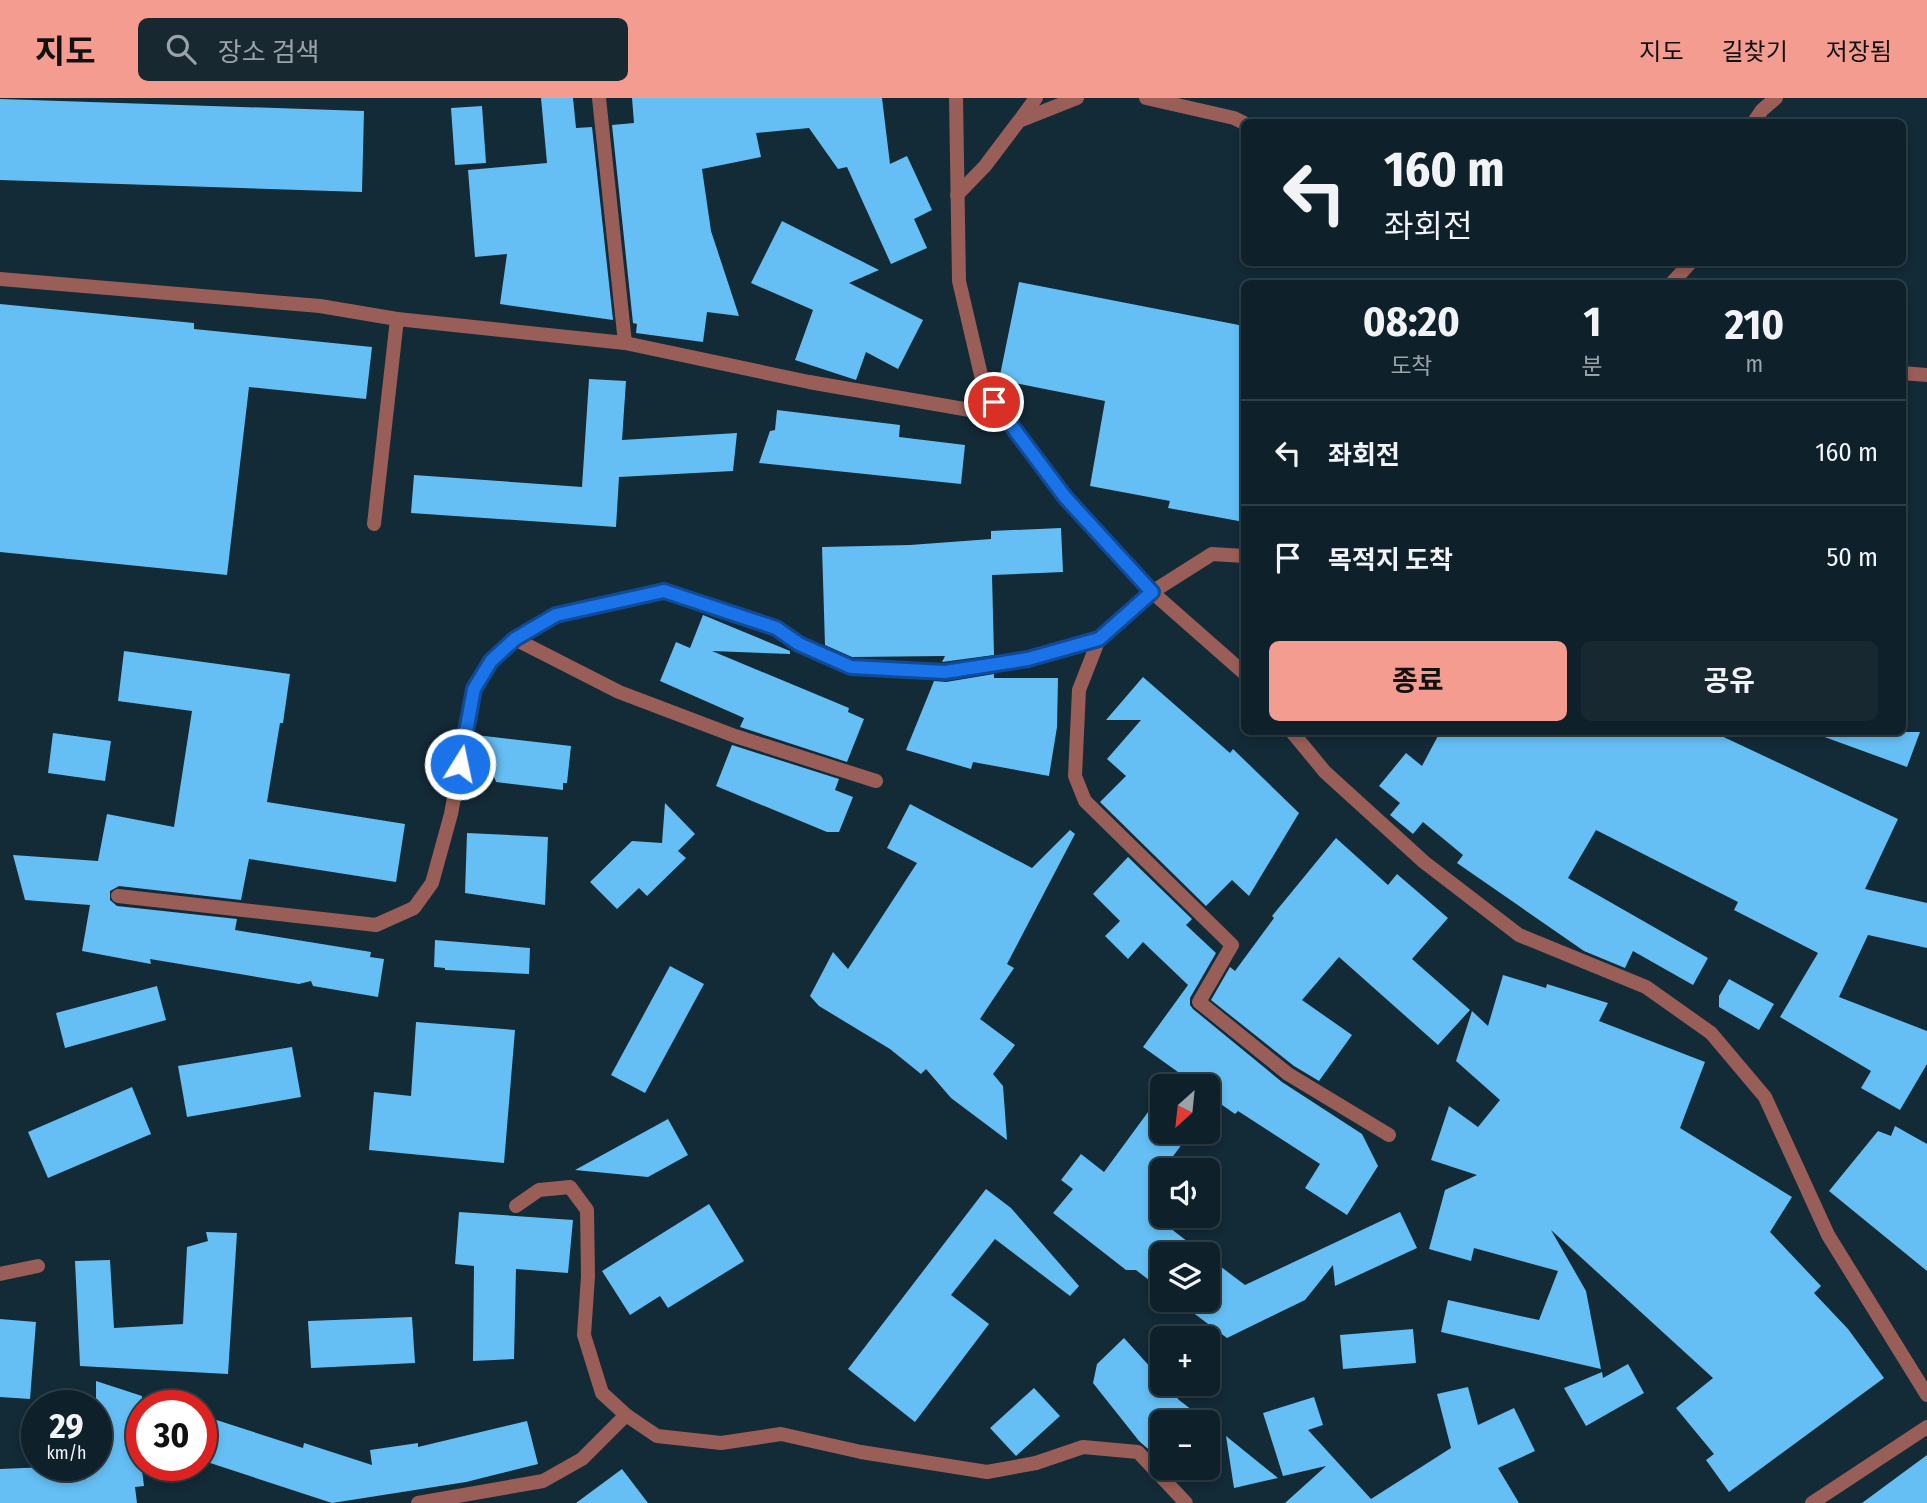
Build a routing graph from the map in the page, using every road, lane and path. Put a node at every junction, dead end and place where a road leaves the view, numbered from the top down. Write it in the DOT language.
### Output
graph roads {
  1 [pos="599,98"];
  2 [pos="956,98"];
  3 [pos="1037,98"];
  4 [pos="1077,98"];
  5 [pos="1146,98"];
  6 [pos="1776,98"];
  7 [pos="1756,119"];
  8 [pos="1019,121"];
  9 [pos="1241,122"];
  10 [pos="957,195"];
  11 [pos="1688,266"];
  12 [pos="0,279"];
  13 [pos="1675,280"];
  14 [pos="397,319"];
  15 [pos="625,343"];
  16 [pos="1906,373"];
  17 [pos="1927,375"];
  18 [pos="1004,416"];
  19 [pos="374,524"];
  20 [pos="1241,556"];
  21 [pos="1152,592"];
  22 [pos="515,639"];
  23 [pos="1099,639"];
  24 [pos="1241,670"];
  25 [pos="1294,735"];
  26 [pos="876,781"];
  27 [pos="118,895"];
  28 [pos="1389,1135"];
  29 [pos="516,1206"];
  30 [pos="38,1266"];
  31 [pos="0,1274"];
  32 [pos="1927,1395"];
  33 [pos="626,1415"];
  34 [pos="1927,1427"];
  35 [pos="418,1503"];
  36 [pos="1186,1503"];
  37 [pos="1812,1503"];
  1 -- 15 [label="street"];
  2 -- 10 [label="street"];
  3 -- 8 [label="street"];
  4 -- 8 [label="street"];
  5 -- 9 [label="street"];
  6 -- 7 [label="street"];
  8 -- 10 [label="street"];
  10 -- 18 [label="street"];
  11 -- 13 [label="street"];
  12 -- 14 [label="street"];
  14 -- 15 [label="street"];
  14 -- 19 [label="street"];
  15 -- 18 [label="street"];
  16 -- 17 [label="street"];
  18 -- 21 [label="street"];
  20 -- 21 [label="street"];
  21 -- 23 [label="street"];
  21 -- 24 [label="street"];
  22 -- 23 [label="street"];
  22 -- 26 [label="street"];
  22 -- 27 [label="street"];
  23 -- 28 [label="street"];
  25 -- 32 [label="street"];
  29 -- 33 [label="street"];
  30 -- 31 [label="street"];
  33 -- 35 [label="street"];
  33 -- 36 [label="street"];
  34 -- 37 [label="street"];
}
